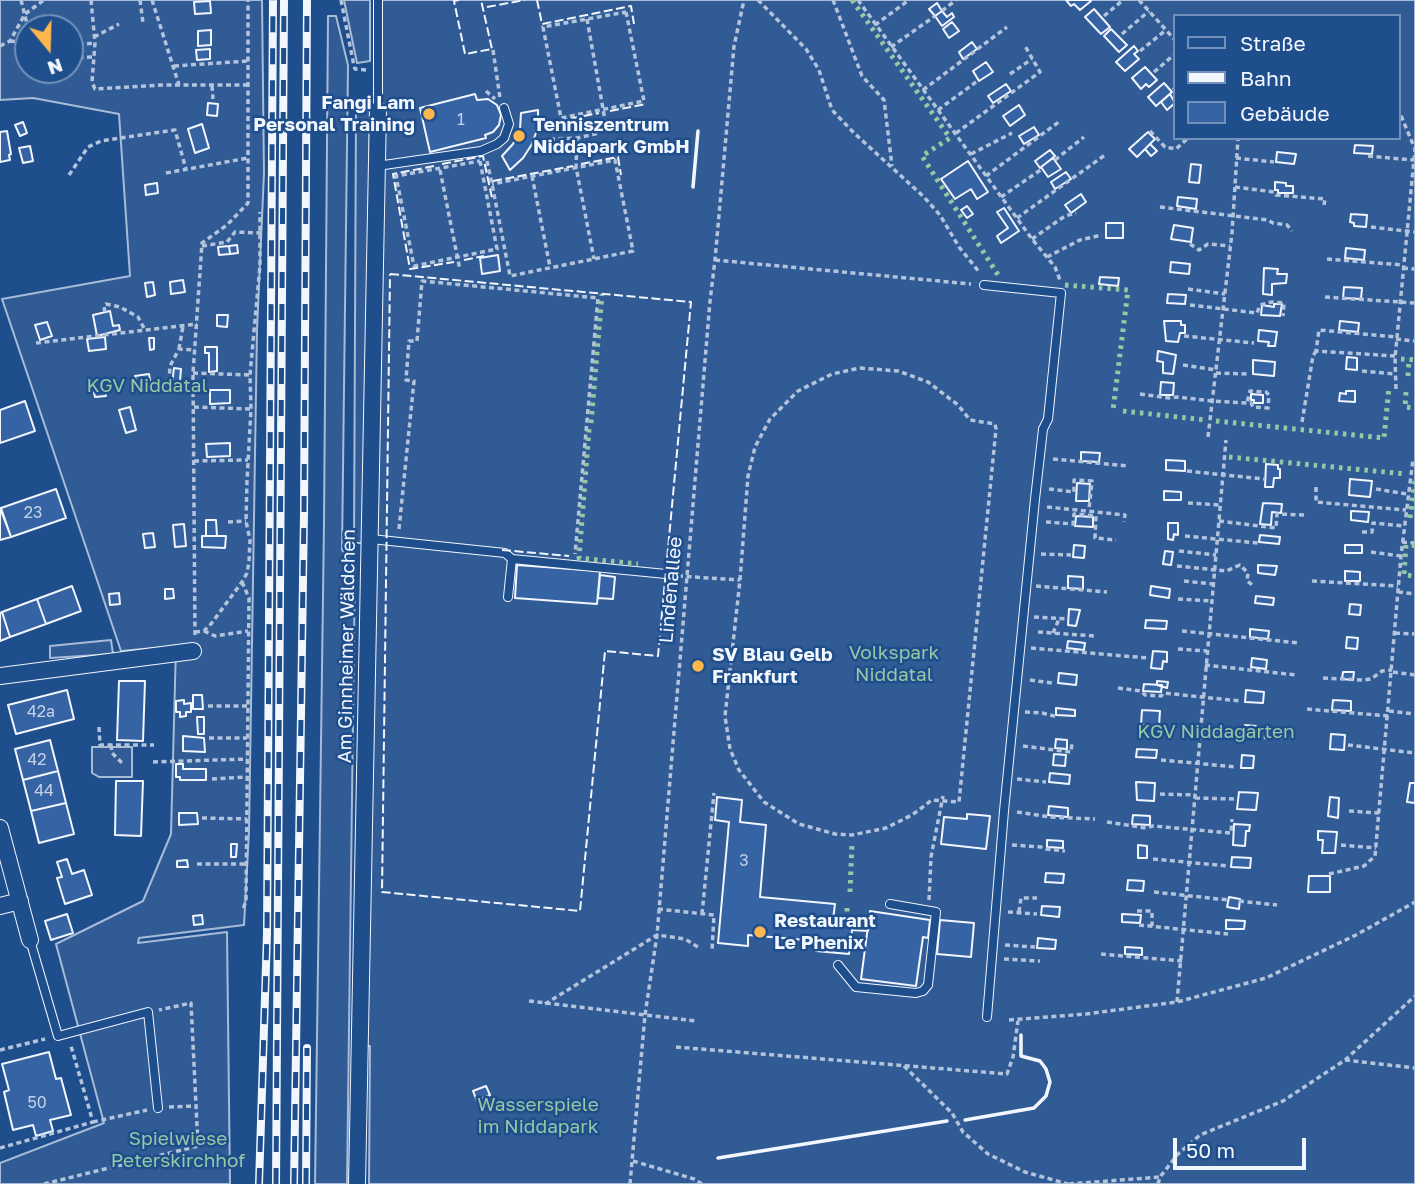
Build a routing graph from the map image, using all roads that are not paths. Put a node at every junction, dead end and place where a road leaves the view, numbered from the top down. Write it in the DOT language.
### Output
graph roads {
  1 [pos="378,0"];
  2 [pos="502,106"];
  3 [pos="378,110"];
  4 [pos="377,166"];
  5 [pos="988,286"];
  6 [pos="371,539"];
  7 [pos="512,559"];
  8 [pos="666,574"];
  9 [pos="508,597"];
  10 [pos="193,651"];
  11 [pos="0,676"];
  12 [pos="0,828"];
  13 [pos="20,901"];
  14 [pos="890,904"];
  15 [pos="0,906"];
  16 [pos="30,940"];
  17 [pos="838,965"];
  18 [pos="987,1017"];
  19 [pos="158,1108"];
  20 [pos="357,1184"];
  1 -- 3 [label="lane"];
  2 -- 4 [label="lane"];
  3 -- 4 [label="street, Am Ginnheimer Wäldchen"];
  4 -- 6 [label="street, Am Ginnheimer Wäldchen"];
  5 -- 18 [label="lane"];
  6 -- 7 [label="lane"];
  6 -- 20 [label="street, Am Ginnheimer Wäldchen"];
  7 -- 8 [label="lane"];
  7 -- 9 [label="lane"];
  10 -- 11 [label="street"];
  12 -- 13 [label="street"];
  13 -- 15 [label="street"];
  13 -- 16 [label="street"];
  14 -- 17 [label="lane"];
  16 -- 19 [label="lane"];
}
